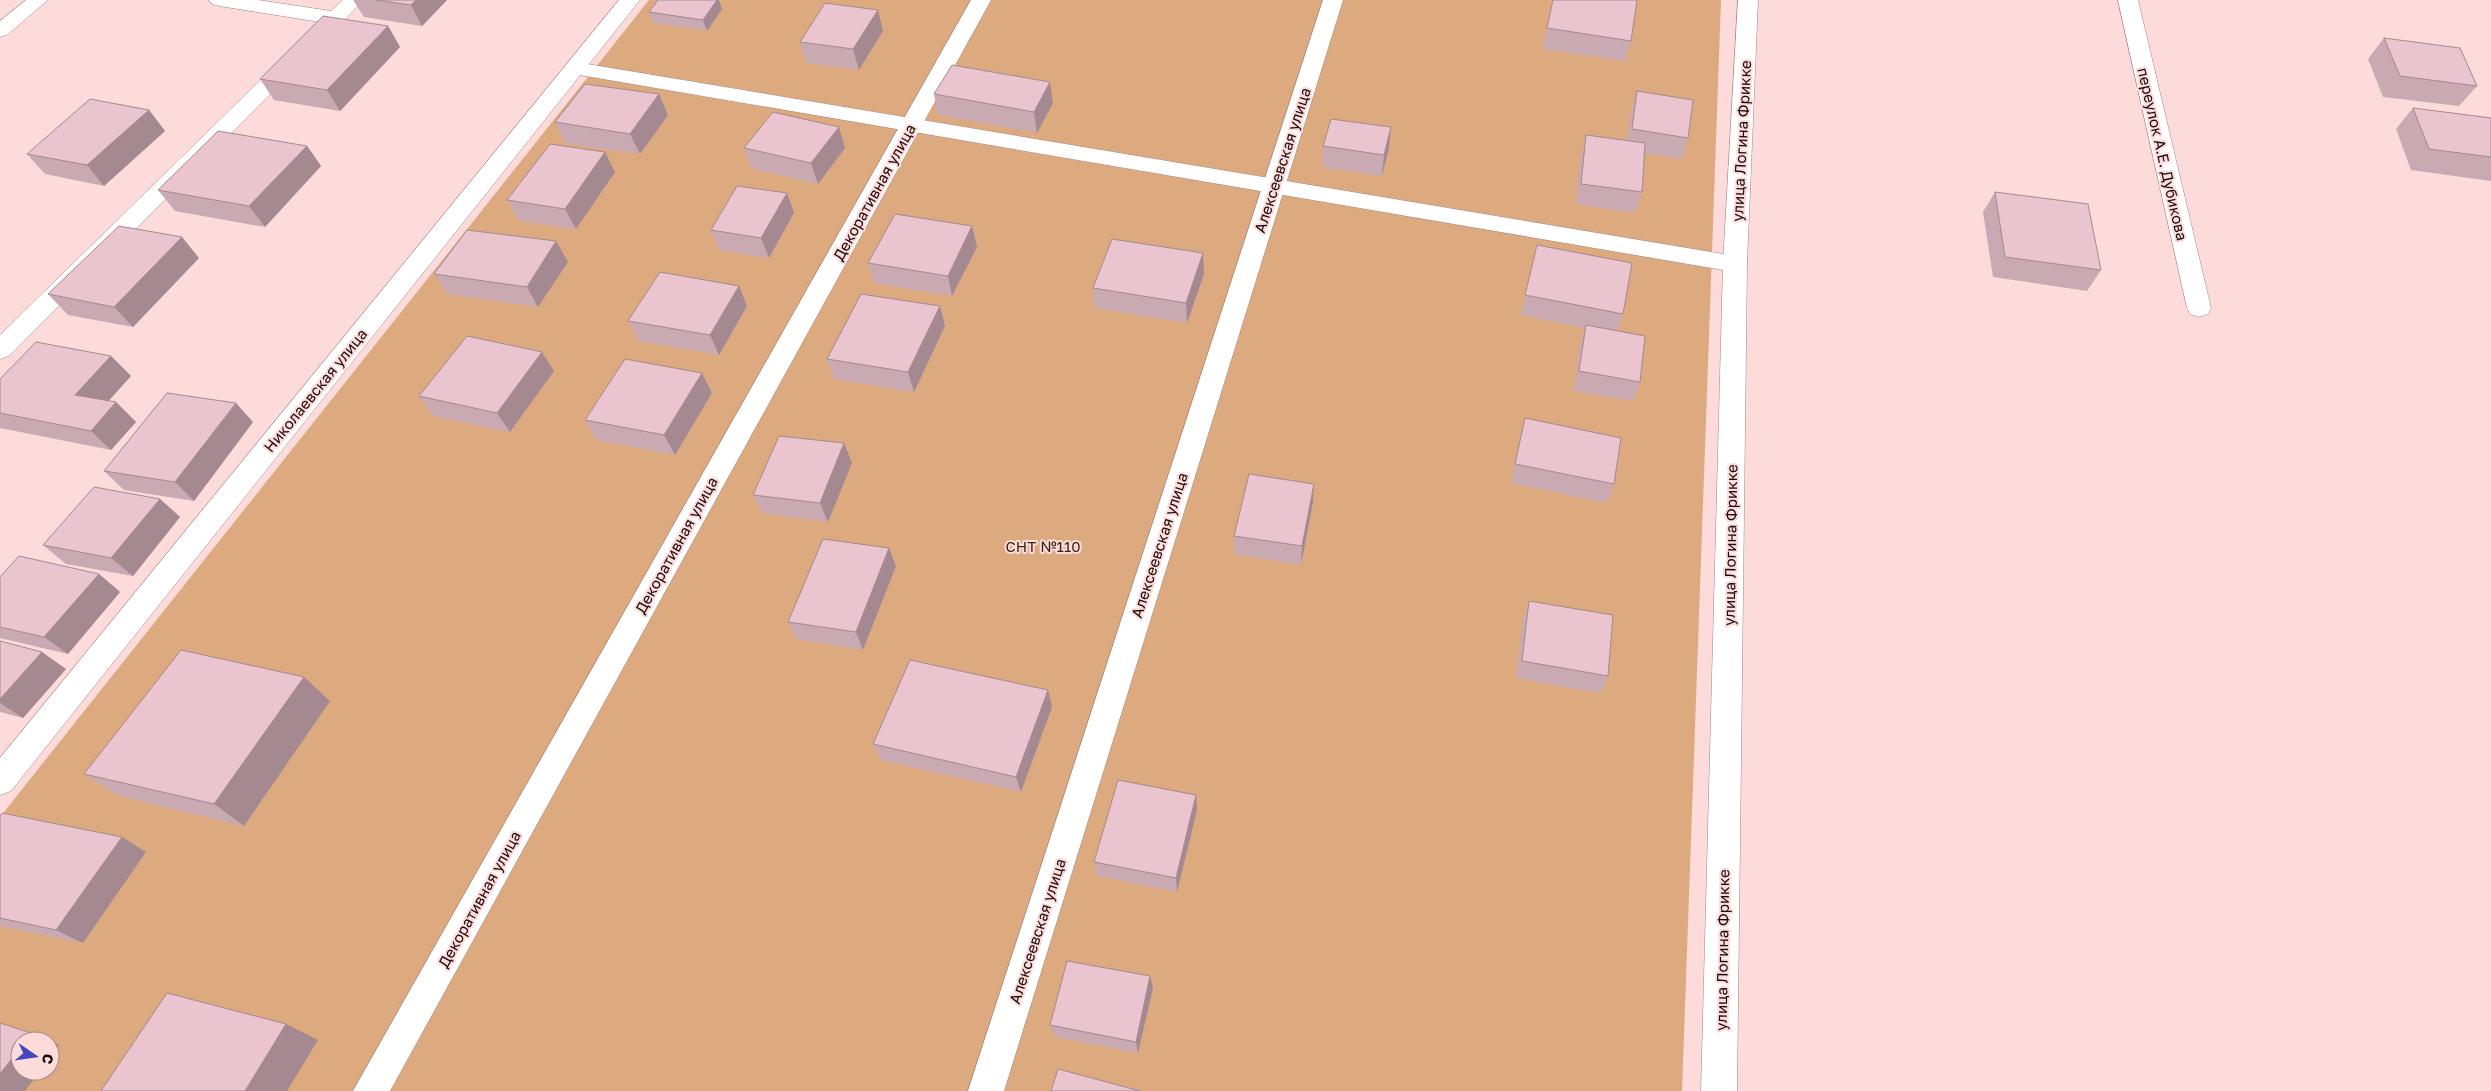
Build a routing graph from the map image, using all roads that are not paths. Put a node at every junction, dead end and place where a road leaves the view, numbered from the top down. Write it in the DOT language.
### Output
graph roads {
  1 [pos="38,0"];
  2 [pos="219,0"];
  3 [pos="354,0"];
  4 [pos="630,0"];
  5 [pos="981,0"];
  6 [pos="1333,0"];
  7 [pos="1748,0"];
  8 [pos="2128,0"];
  9 [pos="336,18"];
  10 [pos="0,31"];
  11 [pos="575,68"];
  12 [pos="911,125"];
  13 [pos="1274,186"];
  14 [pos="1735,264"];
  15 [pos="2199,308"];
  16 [pos="0,350"];
  17 [pos="0,781"];
  18 [pos="371,1091"];
  19 [pos="986,1091"];
  20 [pos="1719,1091"];
  1 -- 10 [label="street"];
  2 -- 9 [label="street"];
  3 -- 9 [label="street"];
  4 -- 11 [label="street, Николаевская улица"];
  5 -- 12 [label="street, Декоративная улица"];
  6 -- 13 [label="street, Алексеевская улица"];
  7 -- 14 [label="street, улица Логина Фрикке"];
  8 -- 15 [label="street, переулок А.Е. Дубикова"];
  9 -- 16 [label="street"];
  11 -- 12 [label="street"];
  11 -- 17 [label="street, Николаевская улица"];
  12 -- 13 [label="street"];
  12 -- 18 [label="street, Декоративная улица"];
  13 -- 14 [label="street"];
  13 -- 19 [label="street, Алексеевская улица"];
  14 -- 20 [label="street, улица Логина Фрикке"];
}
